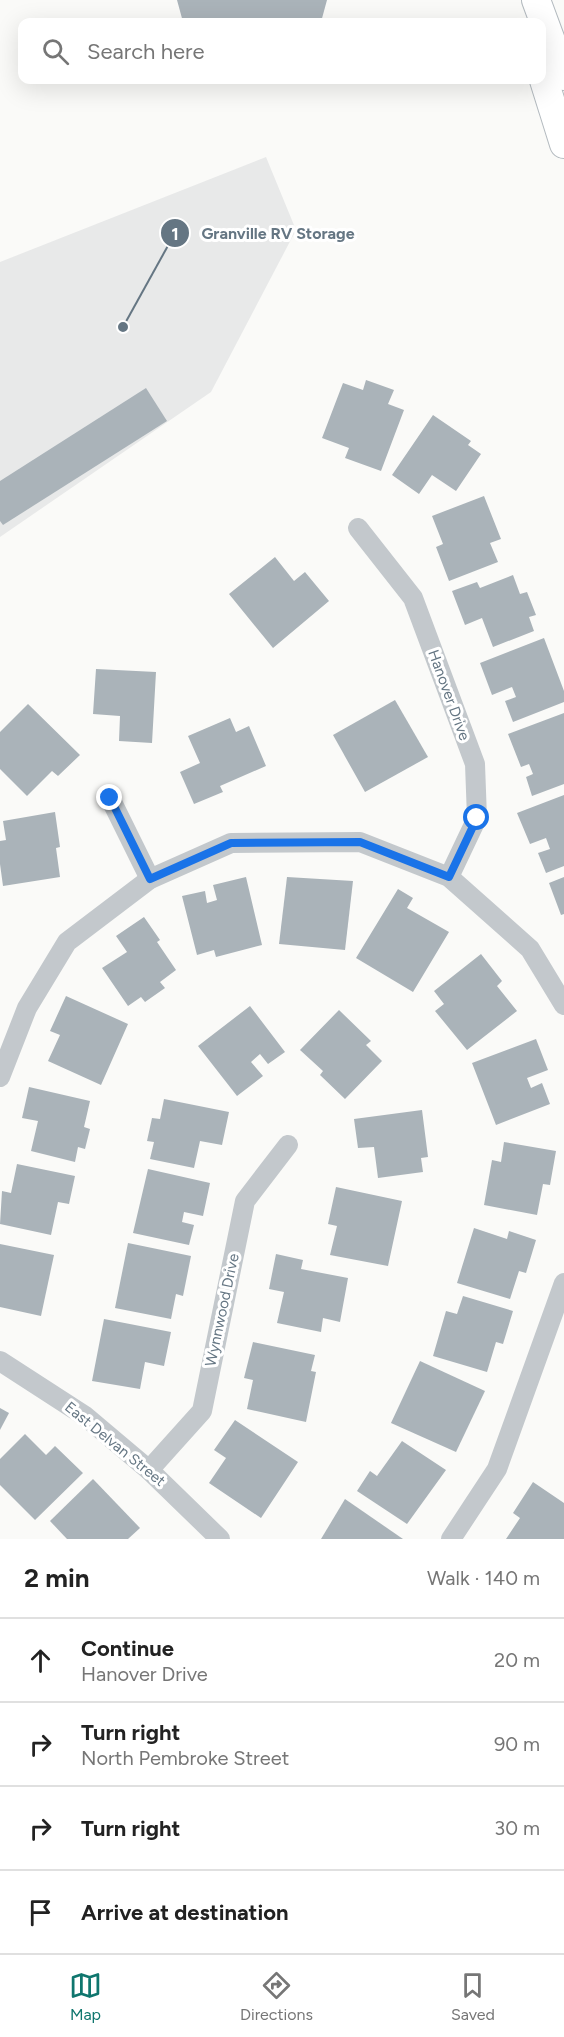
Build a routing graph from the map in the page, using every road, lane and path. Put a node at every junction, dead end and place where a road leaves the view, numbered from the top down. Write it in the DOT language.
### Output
graph roads {
  1 [pos="518,0"];
  2 [pos="536,0"];
  3 [pos="524,18"];
  4 [pos="543,18"];
  5 [pos="546,27"];
  6 [pos="564,76"];
  7 [pos="545,84"];
  8 [pos="564,144"];
  9 [pos="358,528"];
  10 [pos="110,798"];
  11 [pos="449,877"];
  12 [pos="150,879"];
  13 [pos="564,1005"];
  14 [pos="0,1077"];
  15 [pos="288,1145"];
  16 [pos="564,1283"];
  17 [pos="561,1304"];
  18 [pos="0,1361"];
  19 [pos="149,1470"];
  20 [pos="220,1539"];
  21 [pos="451,1539"];
  1 -- 3 [label="main road"];
  2 -- 4 [label="main road"];
  5 -- 6 [label="main road"];
  7 -- 8 [label="main road"];
  9 -- 11 [label="street, Hanover Drive"];
  10 -- 12 [label="street"];
  11 -- 12 [label="street"];
  11 -- 13 [label="street"];
  12 -- 14 [label="street"];
  15 -- 19 [label="street, Wynnwood Drive"];
  16 -- 17 [label="street"];
  17 -- 21 [label="street"];
  18 -- 19 [label="street, East Delvan Street"];
  19 -- 20 [label="street, East Delvan Street"];
}
